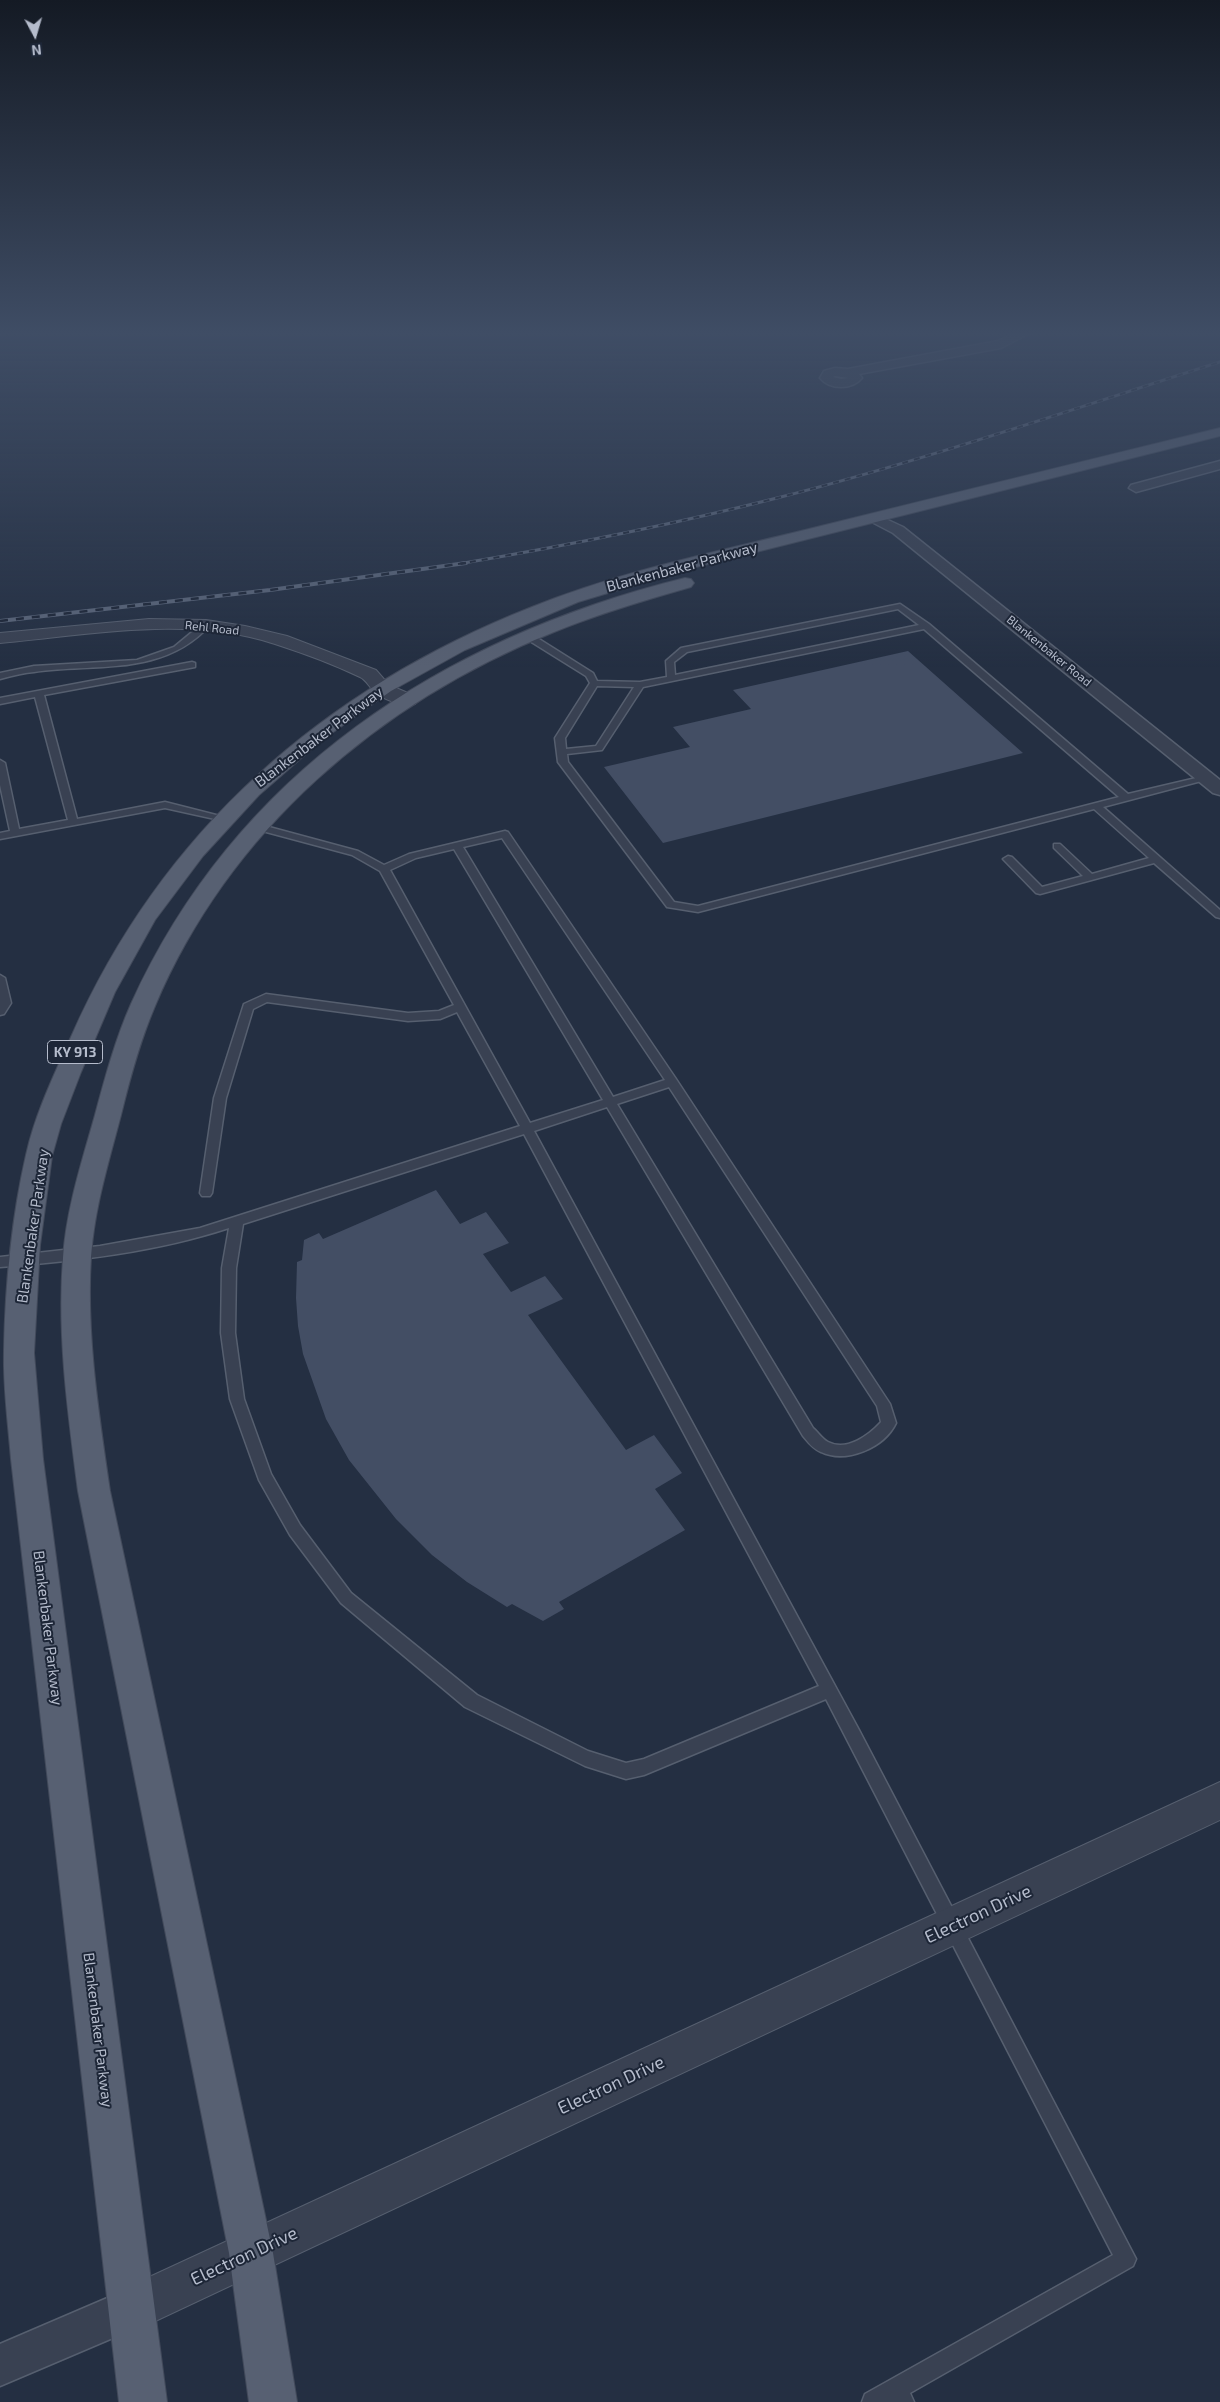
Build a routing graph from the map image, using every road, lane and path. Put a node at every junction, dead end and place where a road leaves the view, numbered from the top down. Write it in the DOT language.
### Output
graph roads {
  1 [pos="1180,443"];
  2 [pos="1220,447"];
  3 [pos="1220,465"];
  4 [pos="1136,488"];
  5 [pos="886,524"];
  6 [pos="206,625"];
  7 [pos="926,626"];
  8 [pos="528,636"];
  9 [pos="0,638"];
  10 [pos="192,665"];
  11 [pos="0,676"];
  12 [pos="671,679"];
  13 [pos="594,683"];
  14 [pos="640,685"];
  15 [pos="382,689"];
  16 [pos="39,694"];
  17 [pos="408,700"];
  18 [pos="0,701"];
  19 [pos="562,752"];
  20 [pos="0,763"];
  21 [pos="1206,778"];
  22 [pos="1220,789"];
  23 [pos="1126,798"];
  24 [pos="1096,806"];
  25 [pos="221,819"];
  26 [pos="73,822"];
  27 [pos="258,827"];
  28 [pos="15,833"];
  29 [pos="0,836"];
  30 [pos="457,846"];
  31 [pos="1057,846"];
  32 [pos="1008,859"];
  33 [pos="1156,859"];
  34 [pos="384,870"];
  35 [pos="1090,877"];
  36 [pos="1220,915"];
  37 [pos="0,978"];
  38 [pos="460,1007"];
  39 [pos="0,1012"];
  40 [pos="672,1082"];
  41 [pos="610,1102"];
  42 [pos="528,1128"];
  43 [pos="206,1194"];
  44 [pos="237,1222"];
  45 [pos="77,1256"];
  46 [pos="12,1261"];
  47 [pos="829,1690"];
  48 [pos="1220,1801"];
  49 [pos="955,1925"];
  50 [pos="251,2253"];
  51 [pos="133,2308"];
  52 [pos="0,2365"];
  53 [pos="900,2395"];
  54 [pos="143,2402"];
  55 [pos="273,2402"];
  56 [pos="873,2402"];
  1 -- 5 [label="main road, Blankenbaker Parkway / KY 913"];
  2 -- 5 [label="main road, Blankenbaker Parkway / KY 913"];
  3 -- 4 [label="street"];
  5 -- 8 [label="main road, Blankenbaker Parkway / KY 913"];
  5 -- 15 [label="main road, Blankenbaker Parkway / KY 913"];
  5 -- 21 [label="street, Blankenbaker Road"];
  6 -- 9 [label="street, Rehl Road"];
  6 -- 11 [label="lane"];
  6 -- 15 [label="street, Rehl Road"];
  7 -- 12 [label="lane"];
  7 -- 12 [label="lane"];
  7 -- 23 [label="lane"];
  8 -- 13 [label="lane"];
  8 -- 17 [label="main road, Blankenbaker Parkway / KY 913"];
  10 -- 16 [label="lane"];
  12 -- 14 [label="lane"];
  13 -- 14 [label="lane"];
  13 -- 19 [label="lane"];
  14 -- 19 [label="lane"];
  15 -- 17 [label="street, Rehl Road"];
  15 -- 25 [label="main road, Blankenbaker Parkway / KY 913"];
  16 -- 18 [label="lane"];
  16 -- 26 [label="lane"];
  17 -- 27 [label="main road, Blankenbaker Parkway / KY 913"];
  19 -- 24 [label="lane"];
  20 -- 28 [label="lane"];
  21 -- 22 [label="street, Blankenbaker Road"];
  21 -- 23 [label="lane"];
  23 -- 24 [label="lane"];
  24 -- 33 [label="lane"];
  25 -- 26 [label="lane"];
  25 -- 46 [label="main road, Blankenbaker Parkway / KY 913"];
  26 -- 28 [label="lane"];
  27 -- 34 [label="lane"];
  27 -- 45 [label="main road, Blankenbaker Parkway / KY 913"];
  28 -- 29 [label="lane"];
  30 -- 34 [label="lane"];
  30 -- 40 [label="lane"];
  30 -- 41 [label="lane"];
  31 -- 35 [label="lane"];
  32 -- 35 [label="lane"];
  33 -- 35 [label="lane"];
  33 -- 36 [label="lane"];
  34 -- 38 [label="lane"];
  37 -- 39 [label="lane"];
  38 -- 42 [label="lane"];
  38 -- 43 [label="lane"];
  40 -- 41 [label="lane"];
  40 -- 41 [label="lane"];
  41 -- 42 [label="lane"];
  42 -- 44 [label="lane"];
  42 -- 47 [label="lane"];
  44 -- 45 [label="lane"];
  44 -- 47 [label="lane"];
  45 -- 46 [label="lane"];
  45 -- 50 [label="main road, Blankenbaker Parkway / KY 913"];
  46 -- 51 [label="main road, Blankenbaker Parkway / KY 913"];
  47 -- 49 [label="lane"];
  48 -- 49 [label="street, Electron Drive"];
  49 -- 50 [label="street, Electron Drive"];
  49 -- 53 [label="lane"];
  50 -- 51 [label="street, Electron Drive"];
  50 -- 55 [label="main road, Blankenbaker Parkway / KY 913"];
  51 -- 52 [label="street, Electron Drive"];
  51 -- 54 [label="main road, Blankenbaker Parkway / KY 913"];
  53 -- 56 [label="lane"];
}
